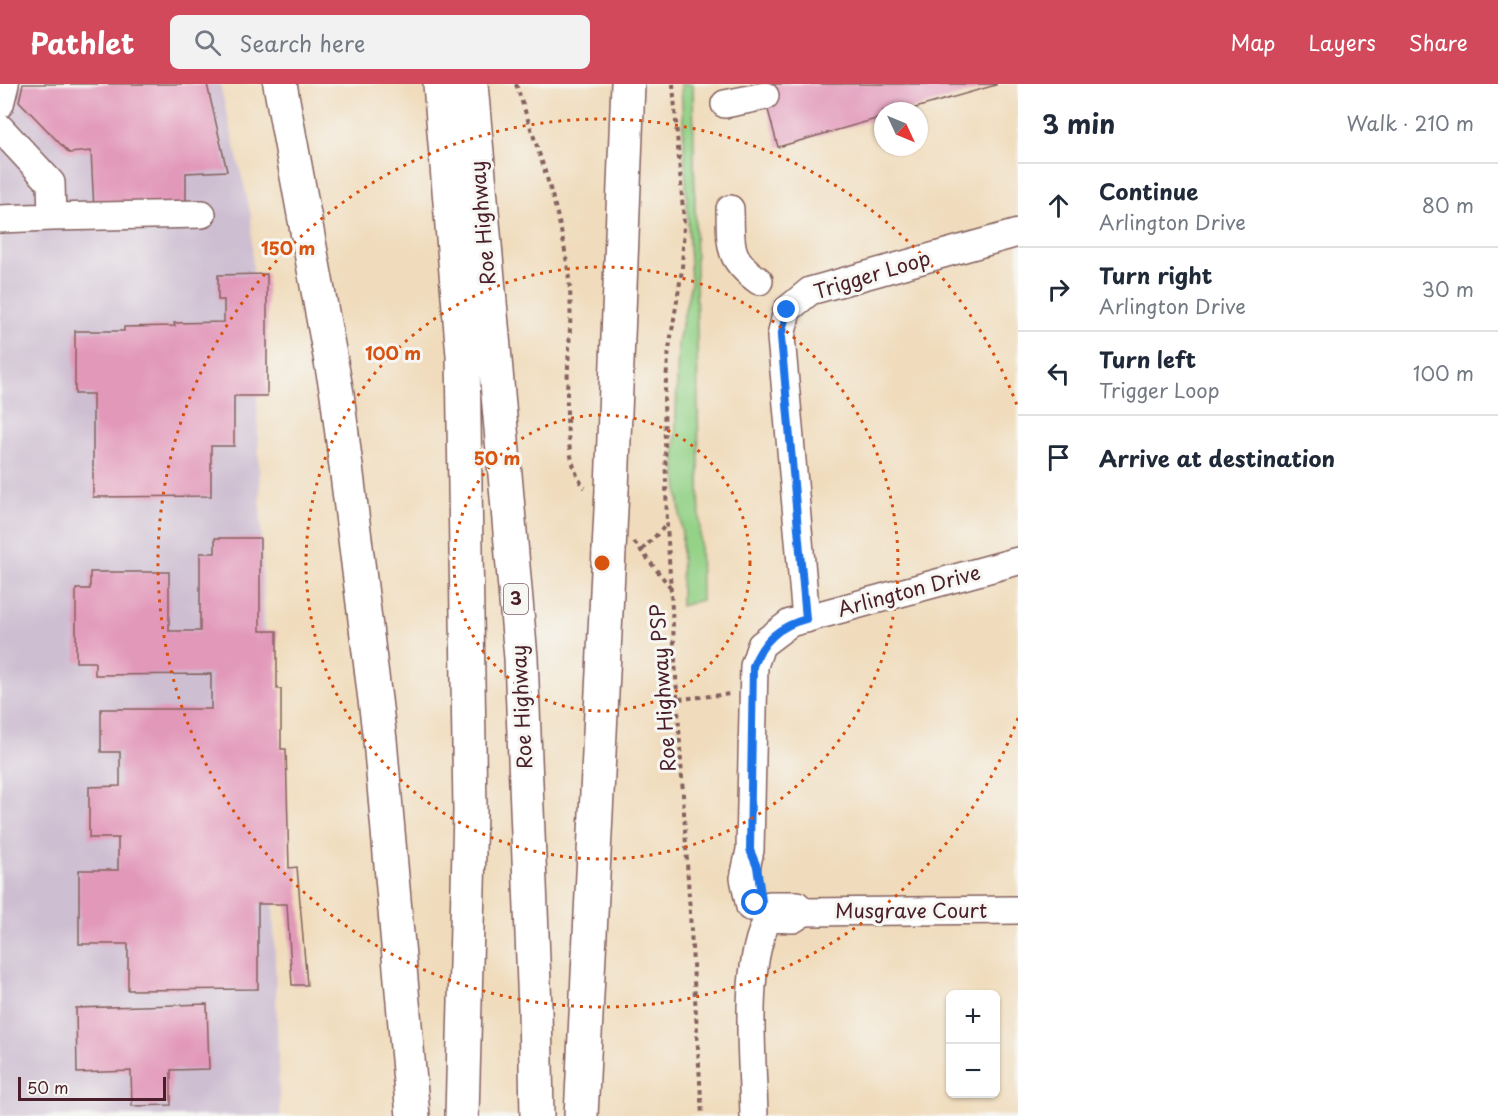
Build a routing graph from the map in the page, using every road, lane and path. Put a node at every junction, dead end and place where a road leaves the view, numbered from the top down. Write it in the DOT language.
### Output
graph roads {
  1 [pos="5,84"];
  2 [pos="280,84"];
  3 [pos="440,84"];
  4 [pos="471,84"];
  5 [pos="516,84"];
  6 [pos="628,84"];
  7 [pos="673,84"];
  8 [pos="765,96"];
  9 [pos="724,102"];
  10 [pos="0,104"];
  11 [pos="0,128"];
  12 [pos="730,209"];
  13 [pos="202,214"];
  14 [pos="52,217"];
  15 [pos="0,219"];
  16 [pos="1018,233"];
  17 [pos="759,281"];
  18 [pos="599,489"];
  19 [pos="667,525"];
  20 [pos="618,542"];
  21 [pos="642,550"];
  22 [pos="1018,561"];
  23 [pos="671,589"];
  24 [pos="806,619"];
  25 [pos="751,692"];
  26 [pos="679,699"];
  27 [pos="1018,910"];
  28 [pos="762,913"];
  29 [pos="413,1116"];
  30 [pos="462,1116"];
  31 [pos="537,1116"];
  32 [pos="581,1116"];
  33 [pos="702,1116"];
  34 [pos="754,1116"];
  1 -- 10 [label="street"];
  2 -- 29 [label="highway"];
  3 -- 30 [label="highway, Roe Highway"];
  4 -- 31 [label="highway, Roe Highway / 3"];
  5 -- 18 [label="path"];
  6 -- 18 [label="highway"];
  7 -- 19 [label="path"];
  8 -- 9 [label="street"];
  11 -- 14 [label="street"];
  12 -- 17 [label="street"];
  13 -- 14 [label="street"];
  14 -- 15 [label="street"];
  16 -- 24 [label="street, Trigger Loop"];
  18 -- 20 [label="highway, bridge"];
  19 -- 21 [label="path"];
  19 -- 23 [label="path"];
  20 -- 21 [label="path, Roe Highway PSP"];
  20 -- 32 [label="highway"];
  21 -- 23 [label="path, Roe Highway PSP"];
  22 -- 24 [label="street, Arlington Drive"];
  23 -- 26 [label="path, Roe Highway PSP"];
  24 -- 25 [label="street, Arlington Drive"];
  25 -- 26 [label="path"];
  25 -- 28 [label="street, Arlington Drive"];
  26 -- 33 [label="path, Roe Highway PSP"];
  27 -- 28 [label="street, Musgrave Court"];
  28 -- 34 [label="street, Arlington Drive"];
}
